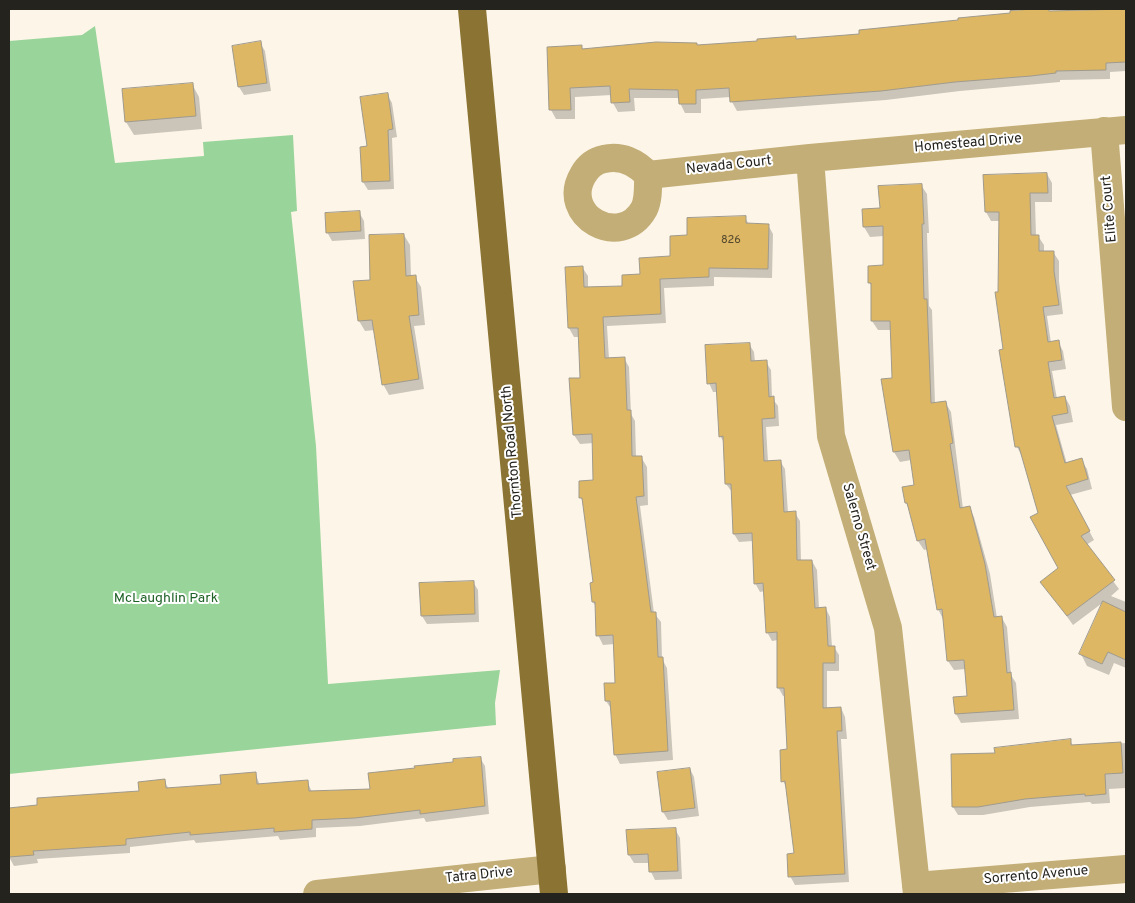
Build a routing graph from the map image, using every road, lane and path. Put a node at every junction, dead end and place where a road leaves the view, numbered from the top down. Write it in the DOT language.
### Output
graph roads {
  1 [pos="472,9"];
  2 [pos="1115,131"];
  3 [pos="810,158"];
  4 [pos="648,175"];
  5 [pos="1126,407"];
  6 [pos="1126,869"];
  7 [pos="553,881"];
  8 [pos="917,890"];
  9 [pos="317,894"];
  1 -- 7 [label="main road, Thornton Road North"];
  2 -- 3 [label="street, Homestead Drive"];
  2 -- 5 [label="street, Elite Court"];
  3 -- 4 [label="street, Nevada Court"];
  3 -- 8 [label="street, Salerno Street"];
  6 -- 8 [label="street, Sorrento Avenue"];
  7 -- 9 [label="street, Tatra Drive"];
}
